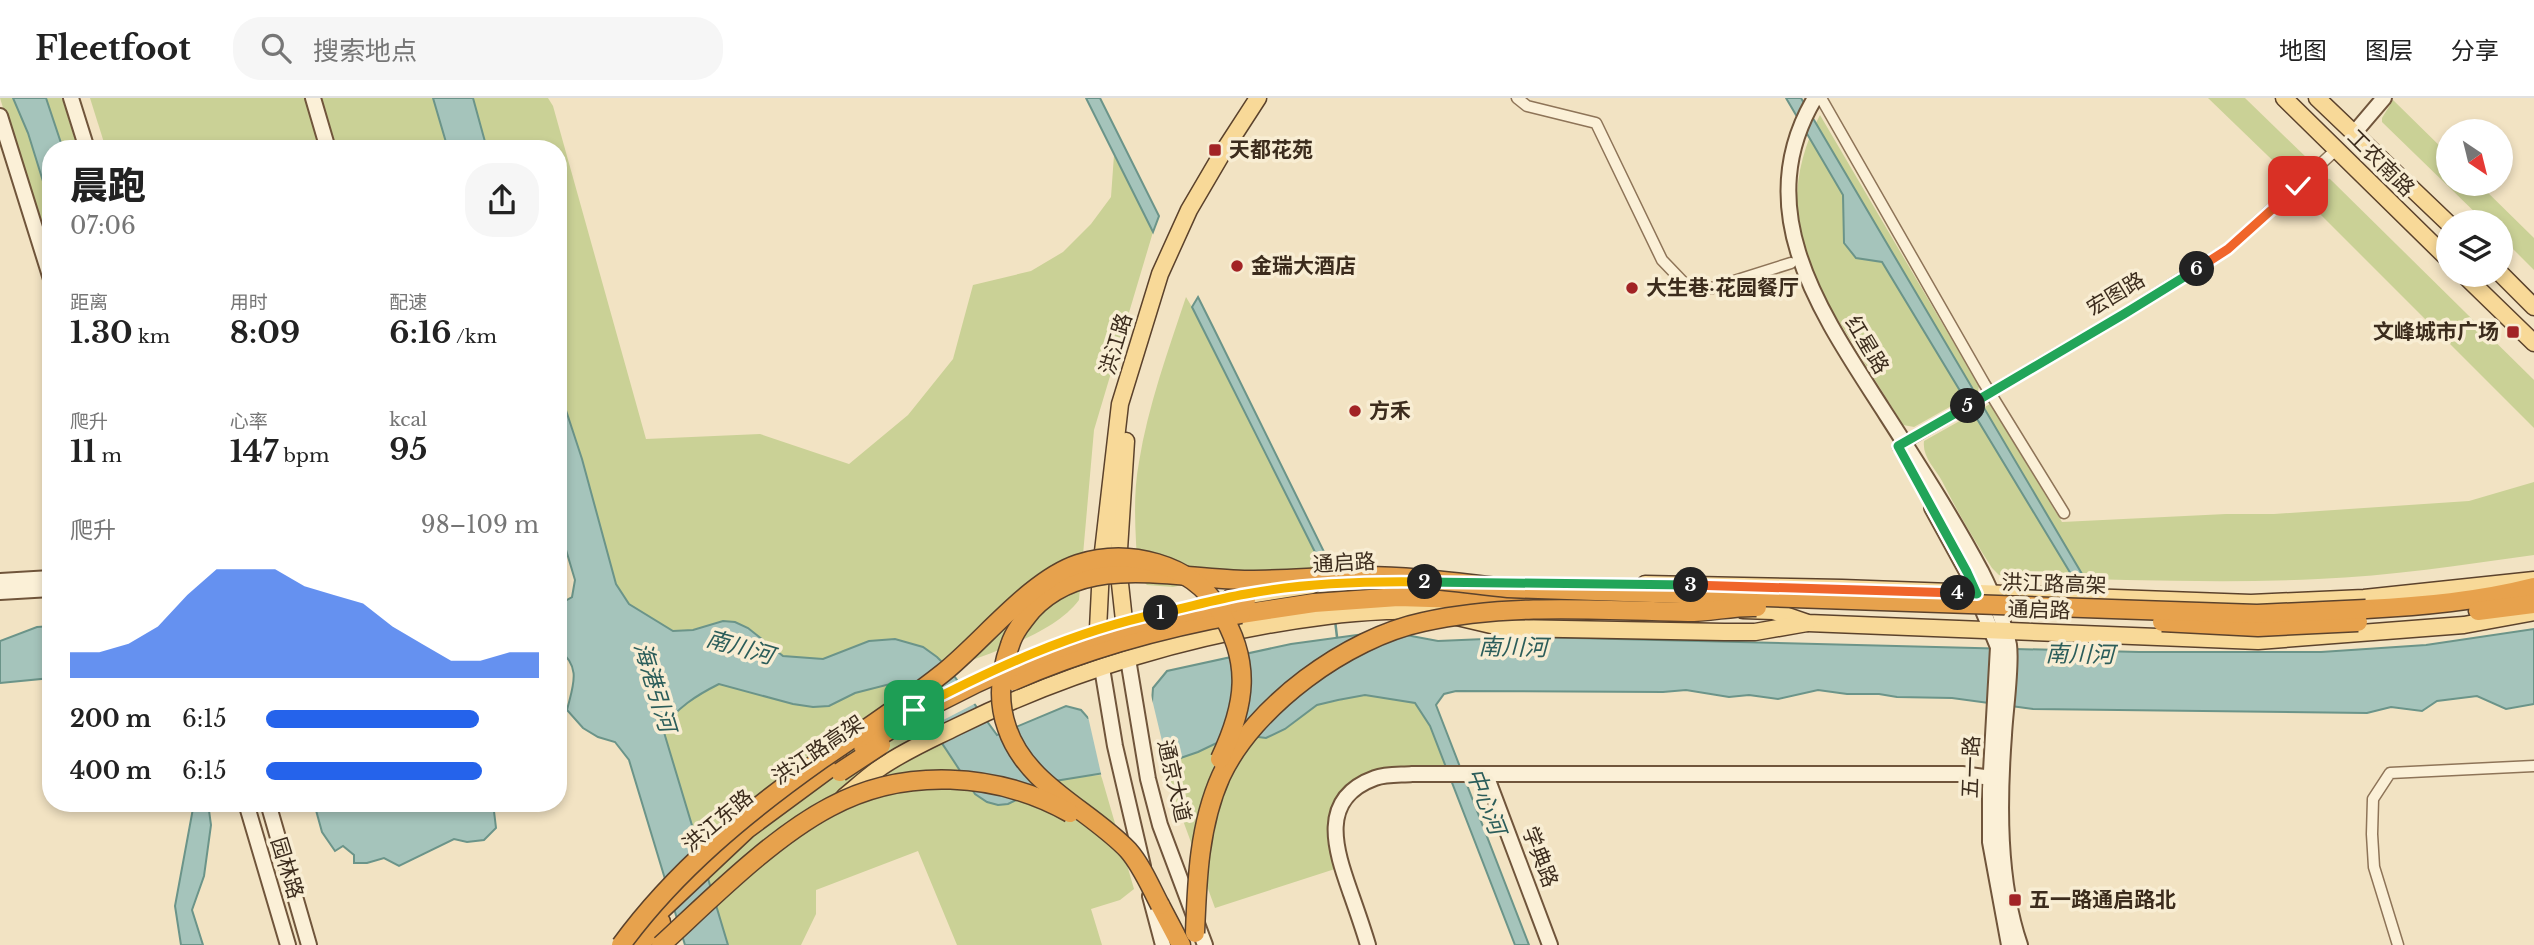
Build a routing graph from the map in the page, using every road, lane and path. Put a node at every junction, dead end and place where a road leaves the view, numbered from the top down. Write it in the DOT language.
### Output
graph roads {
  1 [pos="71,98"];
  2 [pos="313,98"];
  3 [pos="1258,98"];
  4 [pos="1271,98"];
  5 [pos="1517,98"];
  6 [pos="2284,98"];
  7 [pos="2317,98"];
  8 [pos="2384,98"];
  9 [pos="1813,99"];
  10 [pos="0,116"];
  11 [pos="1795,127"];
  12 [pos="2355,132"];
  13 [pos="84,140"];
  14 [pos="325,140"];
  15 [pos="2337,149"];
  16 [pos="2436,211"];
  17 [pos="2436,247"];
  18 [pos="42,250"];
  19 [pos="1791,263"];
  20 [pos="2513,286"];
  21 [pos="2476,287"];
  22 [pos="2534,307"];
  23 [pos="2534,343"];
  24 [pos="1988,394"];
  25 [pos="1901,445"];
  26 [pos="2064,513"];
  27 [pos="42,579"];
  28 [pos="2534,580"];
  29 [pos="0,581"];
  30 [pos="2534,587"];
  31 [pos="1508,588"];
  32 [pos="42,590"];
  33 [pos="0,592"];
  34 [pos="1984,594"];
  35 [pos="2534,604"];
  36 [pos="1743,607"];
  37 [pos="1410,610"];
  38 [pos="2534,612"];
  39 [pos="2367,615"];
  40 [pos="1124,620"];
  41 [pos="1808,623"];
  42 [pos="1098,629"];
  43 [pos="1998,629"];
  44 [pos="1128,659"];
  45 [pos="1102,668"];
  46 [pos="2534,766"];
  47 [pos="1996,778"];
  48 [pos="1489,783"];
  49 [pos="249,812"];
  50 [pos="271,812"];
  51 [pos="1160,905"];
  52 [pos="1199,941"];
  53 [pos="667,943"];
  54 [pos="288,945"];
  55 [pos="309,945"];
  56 [pos="620,945"];
  57 [pos="639,945"];
  58 [pos="1163,945"];
  59 [pos="1181,945"];
  60 [pos="1368,945"];
  61 [pos="1550,945"];
  62 [pos="2009,945"];
  63 [pos="2020,945"];
  64 [pos="2398,945"];
  1 -- 13 [label="main road"];
  2 -- 14 [label="main road"];
  3 -- 42 [label="main road, 洪江路"];
  4 -- 40 [label="main road, 洪江路"];
  5 -- 19 [label="street"];
  6 -- 15 [label="main road, 工农南路"];
  7 -- 12 [label="main road, 工农南路"];
  8 -- 12 [label="main road"];
  9 -- 11 [label="main road, 红星路"];
  9 -- 24 [label="street"];
  10 -- 18 [label="main road"];
  11 -- 19 [label="main road, 红星路"];
  11 -- 25 [label="main road, 红星路"];
  12 -- 16 [label="main road, 工农南路"];
  15 -- 17 [label="main road, 工农南路"];
  15 -- 24 [label="street, 宏图路"];
  19 -- 25 [label="main road, 红星路"];
  20 -- 22 [label="main road"];
  21 -- 23 [label="main road"];
  24 -- 25 [label="street, 宏图路"];
  24 -- 26 [label="street"];
  25 -- 34 [label="main road, 红星路"];
  27 -- 29 [label="main road"];
  28 -- 34 [label="main road, 通启路"];
  30 -- 39 [label="highway, 洪江路高架"];
  31 -- 39 [label="highway, 洪江路高架, bridge"];
  31 -- 51 [label="highway, bridge"];
  31 -- 56 [label="highway, 洪江路高架, bridge"];
  32 -- 33 [label="main road"];
  34 -- 40 [label="main road, 通启路"];
  34 -- 43 [label="main road, 五一路"];
  35 -- 39 [label="highway, 洪江路高架"];
  36 -- 39 [label="highway, 洪江路高架, bridge"];
  36 -- 52 [label="highway, bridge"];
  36 -- 57 [label="highway, 洪江路高架, bridge"];
  37 -- 41 [label="main road, 通启路"];
  37 -- 41 [label="main road"];
  37 -- 44 [label="main road, 通启路"];
  38 -- 43 [label="main road, 通启路"];
  40 -- 42 [label="main road, 洪江东路"];
  40 -- 44 [label="main road, 通京大道"];
  41 -- 43 [label="main road, 通启路"];
  42 -- 45 [label="main road"];
  42 -- 56 [label="main road, 洪江东路, bridge"];
  43 -- 47 [label="main road, 五一路"];
  44 -- 45 [label="main road"];
  44 -- 52 [label="main road, 通京大道"];
  45 -- 53 [label="main road, bridge"];
  45 -- 58 [label="main road"];
  46 -- 64 [label="street"];
  47 -- 60 [label="main road"];
  47 -- 62 [label="main road, 五一路"];
  47 -- 63 [label="main road, 五一路"];
  48 -- 61 [label="main road, 学典路"];
  49 -- 54 [label="main road, 园林路"];
  50 -- 55 [label="main road, 园林路"];
  51 -- 53 [label="highway, bridge"];
  51 -- 59 [label="highway"];
  52 -- 56 [label="highway, bridge"];
}
